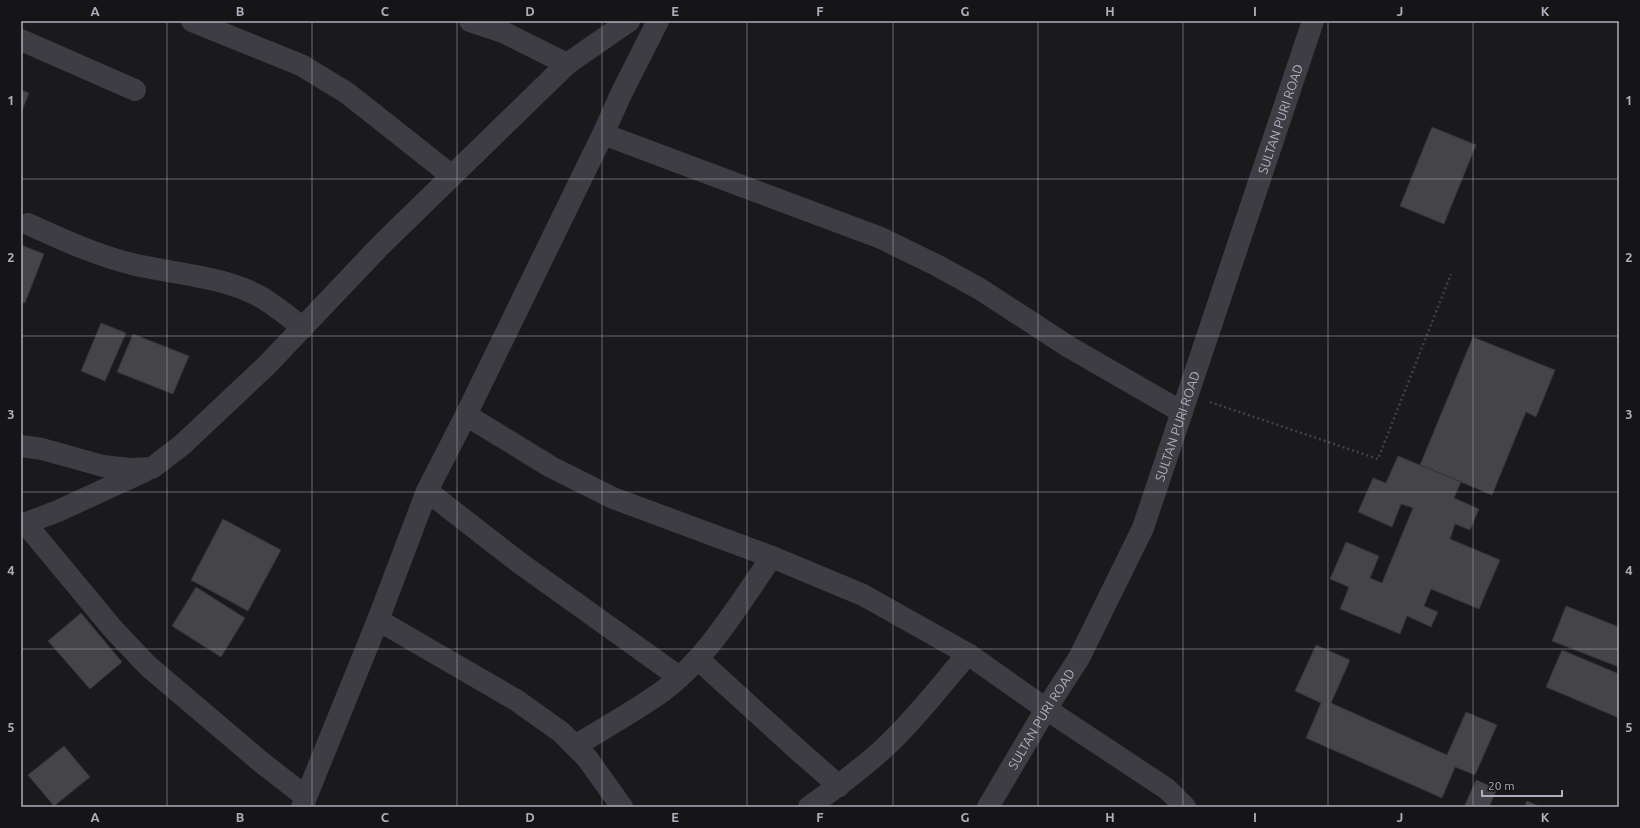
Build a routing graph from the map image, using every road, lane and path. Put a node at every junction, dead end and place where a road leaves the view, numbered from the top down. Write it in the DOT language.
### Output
graph roads {
  1 [pos="192,21"];
  2 [pos="470,21"];
  3 [pos="629,21"];
  4 [pos="658,21"];
  5 [pos="1313,21"];
  6 [pos="21,40"];
  7 [pos="567,64"];
  8 [pos="135,90"];
  9 [pos="603,134"];
  10 [pos="452,176"];
  11 [pos="28,224"];
  12 [pos="1451,274"];
  13 [pos="303,328"];
  14 [pos="1185,403"];
  15 [pos="466,415"];
  16 [pos="21,446"];
  17 [pos="152,468"];
  18 [pos="427,491"];
  19 [pos="23,524"];
  20 [pos="772,557"];
  21 [pos="378,620"];
  22 [pos="968,654"];
  23 [pos="698,659"];
  24 [pos="679,677"];
  25 [pos="1046,709"];
  26 [pos="575,746"];
  27 [pos="839,786"];
  28 [pos="304,802"];
  29 [pos="622,807"];
  30 [pos="809,807"];
  31 [pos="988,807"];
  32 [pos="1185,807"];
  1 -- 10 [label="street"];
  2 -- 7 [label="street"];
  3 -- 7 [label="street"];
  4 -- 9 [label="street"];
  5 -- 14 [label="street, SULTAN PURI ROAD"];
  6 -- 8 [label="street"];
  7 -- 10 [label="street"];
  9 -- 14 [label="street"];
  9 -- 15 [label="street"];
  10 -- 13 [label="street"];
  11 -- 13 [label="street"];
  12 -- 14 [label="path"];
  13 -- 17 [label="street"];
  14 -- 25 [label="street, SULTAN PURI ROAD"];
  15 -- 18 [label="street"];
  15 -- 20 [label="street"];
  16 -- 17 [label="street"];
  17 -- 19 [label="street"];
  18 -- 21 [label="street"];
  18 -- 24 [label="street"];
  19 -- 28 [label="street"];
  20 -- 22 [label="street"];
  20 -- 23 [label="street"];
  21 -- 26 [label="street"];
  21 -- 28 [label="street"];
  22 -- 25 [label="street"];
  22 -- 27 [label="street"];
  23 -- 24 [label="street"];
  23 -- 27 [label="street"];
  24 -- 26 [label="street"];
  25 -- 31 [label="street, SULTAN PURI ROAD"];
  25 -- 32 [label="street"];
  26 -- 29 [label="street"];
  27 -- 30 [label="street"];
}
